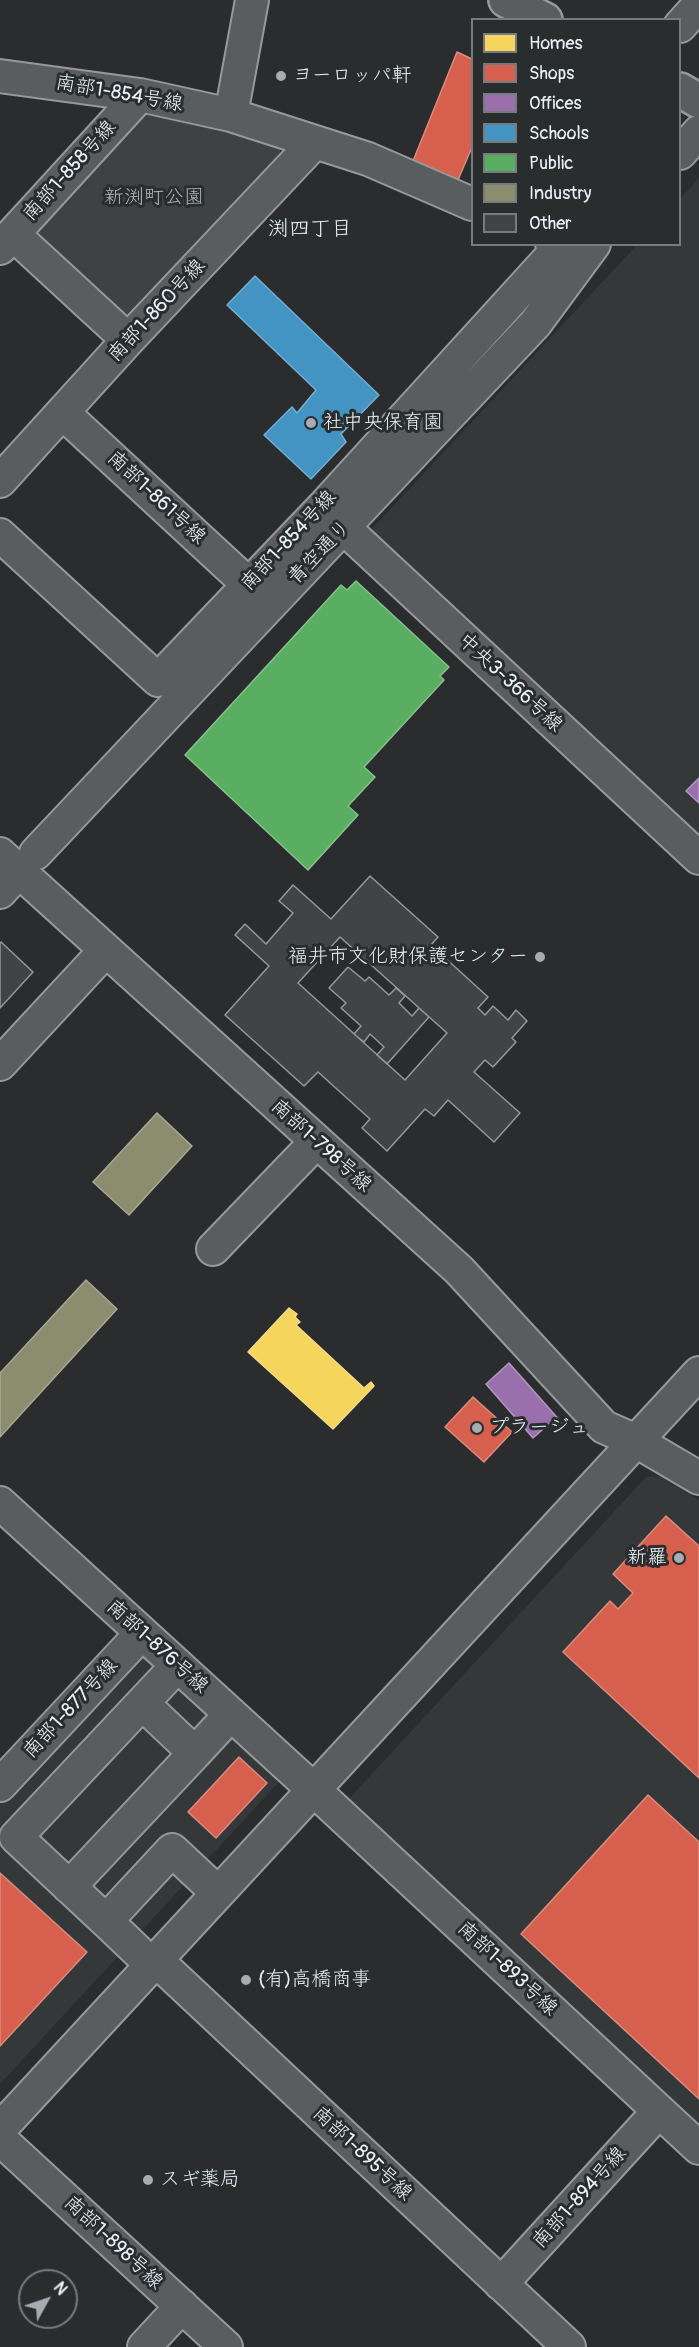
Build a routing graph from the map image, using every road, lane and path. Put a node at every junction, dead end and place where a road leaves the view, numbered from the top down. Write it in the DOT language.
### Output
graph roads {
  1 [pos="252,0"];
  2 [pos="506,0"];
  3 [pos="699,5"];
  4 [pos="541,18"];
  5 [pos="681,25"];
  6 [pos="0,76"];
  7 [pos="681,91"];
  8 [pos="140,95"];
  9 [pos="699,101"];
  10 [pos="231,115"];
  11 [pos="699,132"];
  12 [pos="315,142"];
  13 [pos="681,152"];
  14 [pos="471,204"];
  15 [pos="6,241"];
  16 [pos="556,246"];
  17 [pos="593,246"];
  18 [pos="128,340"];
  19 [pos="63,413"];
  20 [pos="0,481"];
  21 [pos="333,518"];
  22 [pos="0,535"];
  23 [pos="249,584"];
  24 [pos="36,853"];
  25 [pos="699,858"];
  26 [pos="3,876"];
  27 [pos="105,951"];
  28 [pos="0,1064"];
  29 [pos="316,1142"];
  30 [pos="213,1249"];
  31 [pos="699,1373"];
  32 [pos="636,1441"];
  33 [pos="699,1478"];
  34 [pos="0,1503"];
  35 [pos="141,1634"];
  36 [pos="177,1666"];
  37 [pos="142,1703"];
  38 [pos="231,1714"];
  39 [pos="195,1753"];
  40 [pos="0,1785"];
  41 [pos="314,1790"];
  42 [pos="69,1887"];
  43 [pos="218,1893"];
  44 [pos="106,1921"];
  45 [pos="154,1963"];
  46 [pos="659,2111"];
  47 [pos="0,2129"];
  48 [pos="0,2139"];
  49 [pos="699,2148"];
  50 [pos="501,2284"];
  51 [pos="182,2306"];
  52 [pos="144,2347"];
  53 [pos="226,2347"];
  54 [pos="569,2347"];
  1 -- 10 [label="street"];
  2 -- 4 [label="main road"];
  3 -- 5 [label="street"];
  6 -- 8 [label="street, 南部1-854号線"];
  7 -- 9 [label="main road"];
  8 -- 10 [label="street, 南部1-854号線"];
  8 -- 15 [label="street, 南部1-858号線"];
  10 -- 12 [label="street, 南部1-854号線"];
  11 -- 13 [label="street"];
  12 -- 14 [label="street, 南部1-854号線"];
  12 -- 18 [label="street, 南部1-860号線"];
  15 -- 18 [label="street"];
  16 -- 21 [label="street, 南部1-854号線"];
  17 -- 21 [label="street, 青空通り"];
  18 -- 19 [label="street, 南部1-860号線"];
  19 -- 20 [label="street, 南部1-860号線"];
  19 -- 23 [label="street, 南部1-861号線"];
  21 -- 23 [label="street, 南部1-854号線"];
  21 -- 24 [label="street, 青空通り"];
  21 -- 25 [label="street, 中央3-366号線"];
  22 -- 23 [label="street, 南部1-854号線"];
  26 -- 27 [label="street, 南部1-798号線"];
  27 -- 28 [label="street"];
  27 -- 29 [label="street, 南部1-798号線"];
  29 -- 30 [label="street"];
  29 -- 32 [label="street, 南部1-798号線"];
  31 -- 32 [label="street"];
  32 -- 33 [label="street, 南部1-798号線"];
  32 -- 41 [label="street"];
  34 -- 35 [label="street, 南部1-876号線"];
  35 -- 36 [label="street, 南部1-876号線"];
  35 -- 40 [label="street, 南部1-877号線"];
  36 -- 37 [label="street"];
  36 -- 38 [label="street, 南部1-876号線"];
  37 -- 39 [label="street"];
  37 -- 42 [label="street, 南部1-895号線"];
  38 -- 39 [label="street"];
  38 -- 41 [label="street, 南部1-876号線"];
  39 -- 42 [label="street"];
  41 -- 43 [label="street"];
  41 -- 46 [label="street, 南部1-893号線"];
  42 -- 44 [label="street, 南部1-895号線"];
  43 -- 44 [label="street"];
  43 -- 45 [label="street"];
  44 -- 45 [label="street, 南部1-895号線"];
  45 -- 47 [label="street"];
  45 -- 50 [label="street, 南部1-895号線"];
  46 -- 49 [label="street, 南部1-893号線"];
  46 -- 50 [label="street, 南部1-894号線"];
  48 -- 51 [label="street, 南部1-898号線"];
  50 -- 54 [label="street, 南部1-895号線"];
  51 -- 52 [label="street"];
  51 -- 53 [label="street, 南部1-898号線"];
}
